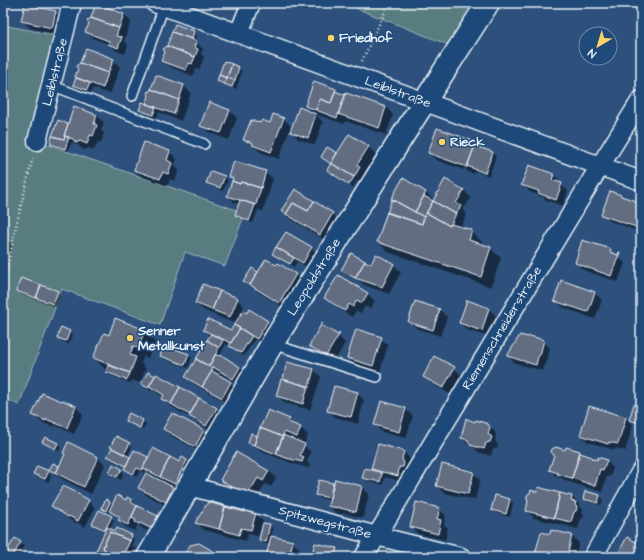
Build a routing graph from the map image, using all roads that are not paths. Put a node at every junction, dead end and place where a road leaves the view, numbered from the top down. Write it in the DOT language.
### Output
graph roads {
  1 [pos="72,3"];
  2 [pos="251,3"];
  3 [pos="488,3"];
  4 [pos="160,5"];
  5 [pos="239,33"];
  6 [pos="51,85"];
  7 [pos="132,96"];
  8 [pos="641,100"];
  9 [pos="425,102"];
  10 [pos="37,141"];
  11 [pos="204,144"];
  12 [pos="600,166"];
  13 [pos="641,181"];
  14 [pos="272,344"];
  15 [pos="377,377"];
  16 [pos="641,471"];
  17 [pos="189,486"];
  18 [pos="377,536"];
  19 [pos="148,557"];
  20 [pos="364,557"];
  21 [pos="462,557"];
  22 [pos="593,557"];
  1 -- 6 [label="street, Leiblstraße"];
  2 -- 5 [label="street"];
  3 -- 9 [label="street, Leopoldstraße"];
  4 -- 5 [label="street, Leiblstraße"];
  4 -- 7 [label="lane"];
  5 -- 9 [label="street, Leiblstraße"];
  6 -- 10 [label="street, Leiblstraße"];
  6 -- 11 [label="lane"];
  8 -- 12 [label="street, Riemenschneiderstraße"];
  9 -- 12 [label="street, Leiblstraße"];
  9 -- 14 [label="street, Leopoldstraße"];
  12 -- 13 [label="street, Leiblstraße"];
  12 -- 18 [label="street, Riemenschneiderstraße"];
  14 -- 15 [label="lane"];
  14 -- 17 [label="street, Leopoldstraße"];
  16 -- 22 [label="street"];
  17 -- 18 [label="street, Spitzwegstraße"];
  17 -- 19 [label="street, Leopoldstraße"];
  18 -- 20 [label="street, Riemenschneiderstraße"];
  18 -- 21 [label="street, Spitzwegstraße"];
}
